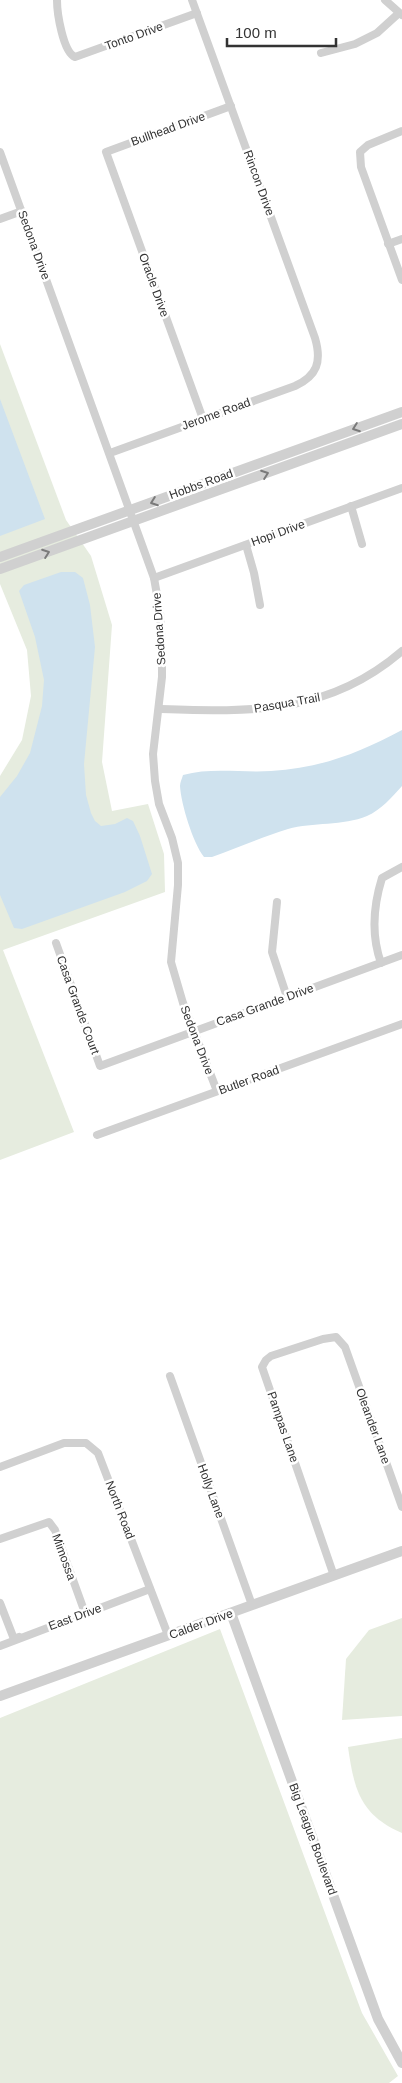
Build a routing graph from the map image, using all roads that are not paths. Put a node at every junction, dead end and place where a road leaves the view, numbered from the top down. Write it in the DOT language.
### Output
graph roads {
  1 [pos="57,0"];
  2 [pos="192,0"];
  3 [pos="385,0"];
  4 [pos="197,13"];
  5 [pos="401,14"];
  6 [pos="321,52"];
  7 [pos="231,106"];
  8 [pos="402,132"];
  9 [pos="0,152"];
  10 [pos="106,152"];
  11 [pos="22,211"];
  12 [pos="0,219"];
  13 [pos="402,239"];
  14 [pos="388,244"];
  15 [pos="402,280"];
  16 [pos="316,367"];
  17 [pos="402,412"];
  18 [pos="203,419"];
  19 [pos="402,424"];
  20 [pos="110,453"];
  21 [pos="402,488"];
  22 [pos="352,506"];
  23 [pos="131,510"];
  24 [pos="134,520"];
  25 [pos="362,544"];
  26 [pos="246,545"];
  27 [pos="0,557"];
  28 [pos="0,569"];
  29 [pos="154,578"];
  30 [pos="260,605"];
  31 [pos="402,650"];
  32 [pos="159,709"];
  33 [pos="402,867"];
  34 [pos="276,902"];
  35 [pos="56,943"];
  36 [pos="402,955"];
  37 [pos="381,963"];
  38 [pos="287,997"];
  39 [pos="402,1024"];
  40 [pos="194,1031"];
  41 [pos="100,1066"];
  42 [pos="217,1091"];
  43 [pos="97,1134"];
  44 [pos="343,1345"];
  45 [pos="170,1376"];
  46 [pos="0,1467"];
  47 [pos="402,1507"];
  48 [pos="0,1539"];
  49 [pos="402,1551"];
  50 [pos="334,1576"];
  51 [pos="150,1589"];
  52 [pos="0,1603"];
  53 [pos="252,1605"];
  54 [pos="85,1613"];
  55 [pos="232,1613"];
  56 [pos="168,1635"];
  57 [pos="24,1636"];
  58 [pos="0,1646"];
  59 [pos="0,1696"];
  60 [pos="402,2063"];
  1 -- 4 [label="street, Tonto Drive"];
  2 -- 4 [label="street, Rincon Drive"];
  3 -- 5 [label="street"];
  4 -- 7 [label="street, Rincon Drive"];
  5 -- 6 [label="street"];
  7 -- 10 [label="street, Bullhead Drive"];
  7 -- 16 [label="street, Rincon Drive"];
  8 -- 14 [label="street"];
  9 -- 11 [label="street, Sedona Drive"];
  10 -- 18 [label="street, Oracle Drive"];
  11 -- 12 [label="street"];
  11 -- 20 [label="street, Sedona Drive"];
  13 -- 14 [label="street"];
  14 -- 15 [label="street"];
  16 -- 18 [label="street, Jerome Road"];
  17 -- 23 [label="street, Hobbs Road, one-way"];
  18 -- 20 [label="street, Jerome Road"];
  24 -- 19 [label="street, Hobbs Road, one-way"];
  20 -- 23 [label="street, Sedona Drive"];
  21 -- 22 [label="street, Hopi Drive"];
  22 -- 25 [label="street"];
  22 -- 26 [label="street, Hopi Drive"];
  23 -- 24 [label="street, Sedona Drive"];
  23 -- 27 [label="street, Hobbs Road"];
  28 -- 24 [label="street, Hobbs Road, one-way"];
  24 -- 29 [label="street, Sedona Drive"];
  26 -- 29 [label="street, Hopi Drive"];
  26 -- 30 [label="street"];
  29 -- 32 [label="street, Sedona Drive"];
  31 -- 32 [label="street, Pasqua Trail"];
  32 -- 40 [label="street, Sedona Drive"];
  33 -- 37 [label="street"];
  34 -- 38 [label="street"];
  35 -- 41 [label="street, Casa Grande Court"];
  36 -- 37 [label="street, Casa Grande Drive"];
  37 -- 38 [label="street, Casa Grande Drive"];
  38 -- 40 [label="street, Casa Grande Drive"];
  39 -- 42 [label="street, Butler Road"];
  40 -- 41 [label="street, Casa Grande Drive"];
  40 -- 42 [label="street, Sedona Drive"];
  42 -- 43 [label="street, Butler Road"];
  44 -- 47 [label="street, Oleander Lane"];
  44 -- 50 [label="street, Pampas Lane"];
  45 -- 53 [label="street, Holly Lane"];
  46 -- 51 [label="street, North Road"];
  48 -- 54 [label="street, Mimossa"];
  49 -- 50 [label="street, Calder Drive"];
  50 -- 53 [label="street, Calder Drive"];
  51 -- 54 [label="street, East Drive"];
  51 -- 56 [label="street, North Road"];
  52 -- 57 [label="street"];
  53 -- 55 [label="street, Calder Drive"];
  54 -- 57 [label="street, East Drive"];
  55 -- 56 [label="street, Calder Drive"];
  55 -- 60 [label="street, Big League Boulevard"];
  56 -- 59 [label="street, Calder Drive"];
  57 -- 58 [label="street, East Drive"];
}
